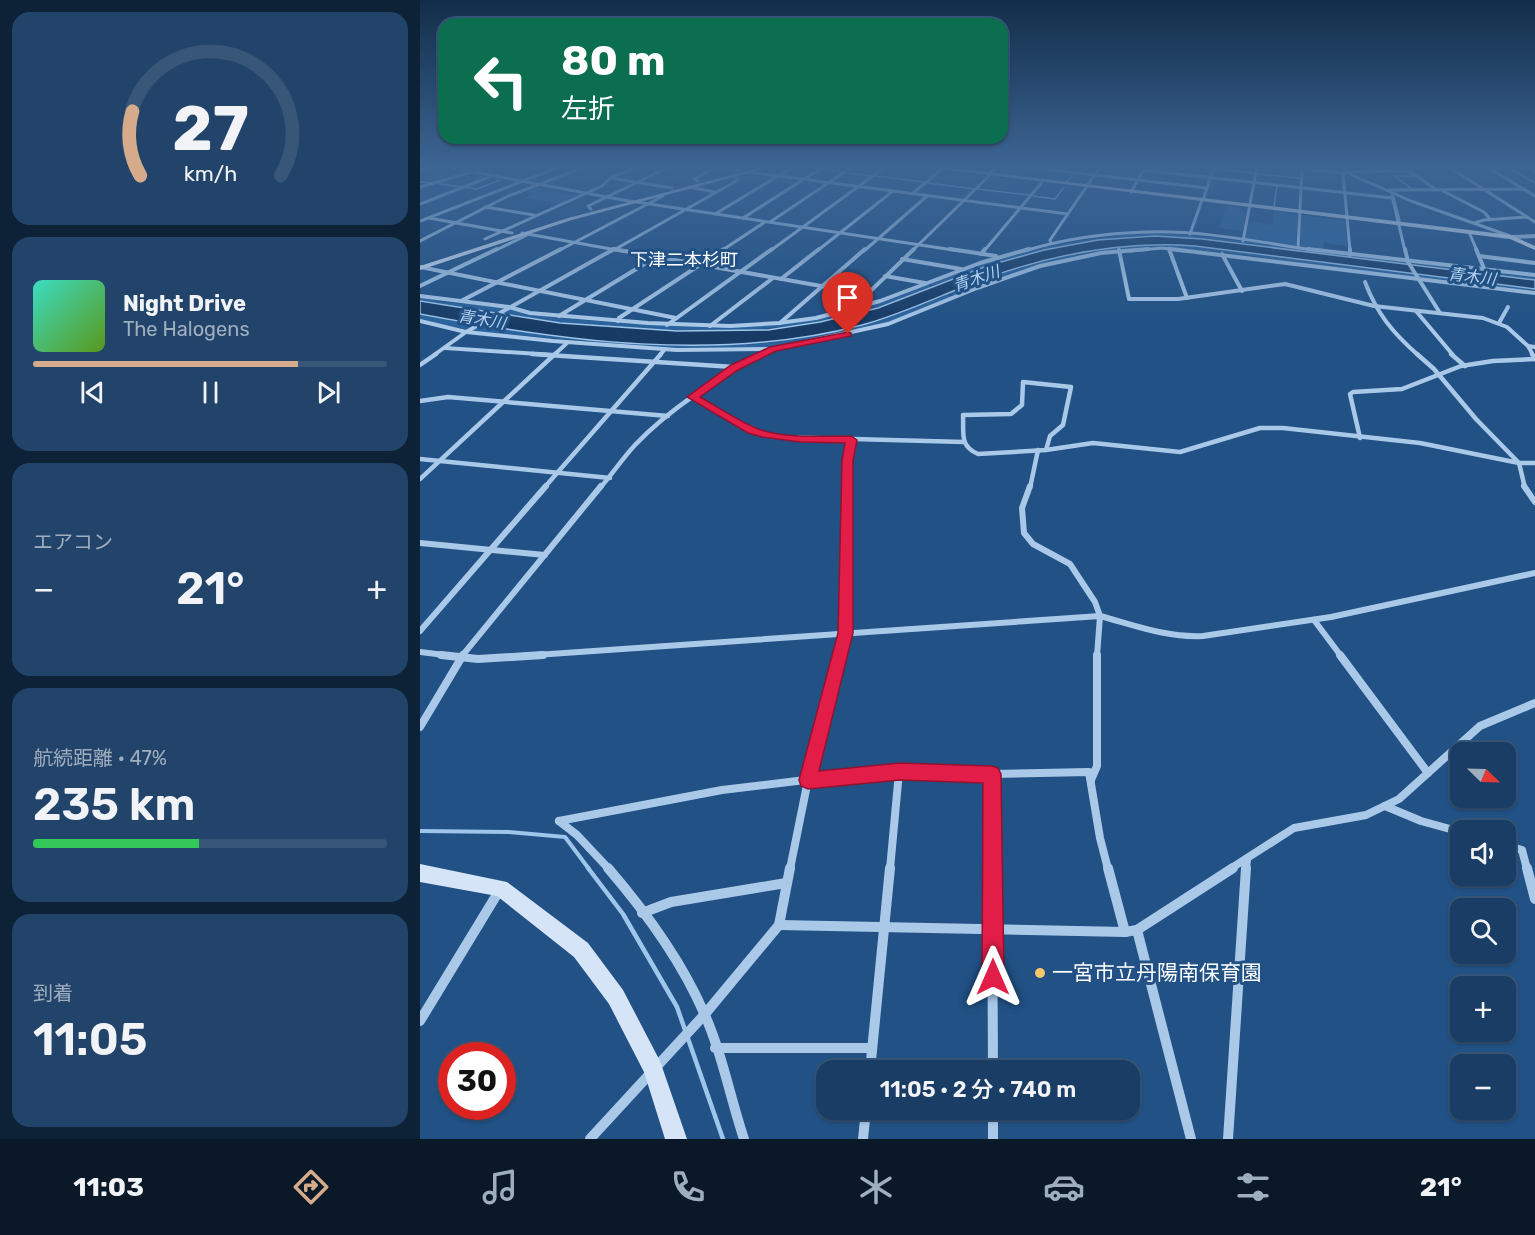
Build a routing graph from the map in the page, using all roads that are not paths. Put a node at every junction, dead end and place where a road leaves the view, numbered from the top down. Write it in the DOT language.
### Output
graph roads {
  1 [pos="441,220"];
  2 [pos="457,220"];
  3 [pos="525,220"];
  4 [pos="553,220"];
  5 [pos="569,220"];
  6 [pos="616,220"];
  7 [pos="665,220"];
  8 [pos="756,220"];
  9 [pos="771,220"];
  10 [pos="813,220"];
  11 [pos="856,220"];
  12 [pos="898,220"];
  13 [pos="942,220"];
  14 [pos="1010,220"];
  15 [pos="1064,220"];
  16 [pos="1195,220"];
  17 [pos="1247,220"];
  18 [pos="1299,220"];
  19 [pos="1347,220"];
  20 [pos="1365,220"];
  21 [pos="1397,220"];
  22 [pos="1463,220"];
  23 [pos="1486,220"];
  24 [pos="453,222"];
  25 [pos="768,222"];
  26 [pos="1398,224"];
  27 [pos="1473,224"];
  28 [pos="803,227"];
  29 [pos="501,231"];
  30 [pos="512,232"];
  31 [pos="1470,232"];
  32 [pos="840,233"];
  33 [pos="524,234"];
  34 [pos="1190,234"];
  35 [pos="1535,236"];
  36 [pos="1511,237"];
  37 [pos="878,238"];
  38 [pos="484,239"];
  39 [pos="420,241"];
  40 [pos="1243,241"];
  41 [pos="572,243"];
  42 [pos="1051,243"];
  43 [pos="917,244"];
  44 [pos="1169,248"];
  45 [pos="1298,248"];
  46 [pos="1535,248"];
  47 [pos="613,249"];
  48 [pos="1119,250"];
  49 [pos="981,254"];
  50 [pos="1222,254"];
  51 [pos="1350,255"];
  52 [pos="1479,256"];
  53 [pos="656,257"];
  54 [pos="1000,257"];
  55 [pos="902,259"];
  56 [pos="1409,262"];
  57 [pos="1535,263"];
  58 [pos="700,265"];
  59 [pos="421,267"];
  60 [pos="962,269"];
  61 [pos="1485,271"];
  62 [pos="449,272"];
  63 [pos="741,272"];
  64 [pos="1535,275"];
  65 [pos="885,276"];
  66 [pos="773,278"];
  67 [pos="781,279"];
  68 [pos="1420,280"];
  69 [pos="498,282"];
  70 [pos="1365,282"];
  71 [pos="926,283"];
  72 [pos="420,286"];
  73 [pos="822,286"];
  74 [pos="540,290"];
  75 [pos="1242,291"];
  76 [pos="1535,293"];
  77 [pos="866,294"];
  78 [pos="420,296"];
  79 [pos="1187,298"];
  80 [pos="586,300"];
  81 [pos="461,301"];
  82 [pos="1374,306"];
  83 [pos="1508,307"];
  84 [pos="508,308"];
  85 [pos="633,309"];
  86 [pos="853,309"];
  87 [pos="1416,311"];
  88 [pos="1440,313"];
  89 [pos="558,316"];
  90 [pos="676,318"];
  91 [pos="420,321"];
  92 [pos="618,321"];
  93 [pos="780,323"];
  94 [pos="1499,323"];
  95 [pos="668,325"];
  96 [pos="710,326"];
  97 [pos="467,331"];
  98 [pos="567,342"];
  99 [pos="1528,346"];
  100 [pos="1535,347"];
  101 [pos="445,348"];
  102 [pos="665,349"];
  103 [pos="773,349"];
  104 [pos="554,356"];
  105 [pos="1535,359"];
  106 [pos="654,362"];
  107 [pos="420,365"];
  108 [pos="1465,366"];
  109 [pos="735,368"];
  110 [pos="1438,373"];
  111 [pos="693,397"];
  112 [pos="420,401"];
  113 [pos="504,402"];
  114 [pos="613,411"];
  115 [pos="669,416"];
  116 [pos="1360,438"];
  117 [pos="851,440"];
  118 [pos="964,442"];
  119 [pos="1042,450"];
  120 [pos="420,459"];
  121 [pos="439,461"];
  122 [pos="1519,463"];
  123 [pos="1535,463"];
  124 [pos="560,473"];
  125 [pos="610,478"];
  126 [pos="420,479"];
  127 [pos="1535,502"];
  128 [pos="420,543"];
  129 [pos="493,550"];
  130 [pos="545,555"];
  131 [pos="1535,573"];
  132 [pos="1100,616"];
  133 [pos="1314,620"];
  134 [pos="420,631"];
  135 [pos="846,633"];
  136 [pos="420,652"];
  137 [pos="461,657"];
  138 [pos="1535,703"];
  139 [pos="420,727"];
  140 [pos="900,772"];
  141 [pos="1428,773"];
  142 [pos="992,774"];
  143 [pos="808,780"];
  144 [pos="1090,780"];
  145 [pos="1385,806"];
  146 [pos="1450,829"];
  147 [pos="1516,848"];
  148 [pos="1247,859"];
  149 [pos="420,873"];
  150 [pos="786,883"];
  151 [pos="501,888"];
  152 [pos="1535,899"];
  153 [pos="642,913"];
  154 [pos="778,925"];
  155 [pos="884,927"];
  156 [pos="993,930"];
  157 [pos="1137,930"];
  158 [pos="1125,932"];
  159 [pos="701,1018"];
  160 [pos="420,1021"];
  161 [pos="715,1048"];
  162 [pos="872,1048"];
  163 [pos="871,1060"];
  164 [pos="993,1060"];
  165 [pos="653,1068"];
  166 [pos="865,1120"];
  167 [pos="993,1120"];
  168 [pos="590,1139"];
  169 [pos="676,1139"];
  170 [pos="744,1139"];
  171 [pos="863,1139"];
  172 [pos="993,1139"];
  173 [pos="1191,1139"];
  174 [pos="1228,1139"];
  1 -- 24 [label="street"];
  2 -- 24 [label="street"];
  3 -- 29 [label="street"];
  4 -- 30 [label="main road"];
  5 -- 33 [label="main road"];
  6 -- 41 [label="street"];
  7 -- 47 [label="street"];
  8 -- 25 [label="street"];
  9 -- 25 [label="street"];
  10 -- 28 [label="street"];
  11 -- 32 [label="street"];
  12 -- 37 [label="street"];
  13 -- 43 [label="street"];
  14 -- 49 [label="street"];
  15 -- 42 [label="street"];
  16 -- 34 [label="street"];
  17 -- 40 [label="street"];
  18 -- 45 [label="street"];
  19 -- 51 [label="street"];
  20 -- 26 [label="main road"];
  21 -- 26 [label="street"];
  22 -- 27 [label="street"];
  23 -- 27 [label="street"];
  24 -- 29 [label="street"];
  24 -- 39 [label="street"];
  25 -- 28 [label="street"];
  25 -- 58 [label="street"];
  26 -- 31 [label="main road"];
  26 -- 56 [label="street"];
  27 -- 36 [label="street"];
  28 -- 32 [label="street"];
  28 -- 63 [label="street"];
  29 -- 30 [label="street"];
  29 -- 38 [label="street"];
  30 -- 59 [label="main road"];
  31 -- 36 [label="main road"];
  31 -- 52 [label="street"];
  32 -- 37 [label="street"];
  32 -- 67 [label="street"];
  33 -- 41 [label="street"];
  33 -- 59 [label="main road"];
  33 -- 62 [label="street"];
  34 -- 40 [label="street"];
  34 -- 42 [label="street"];
  35 -- 36 [label="street"];
  36 -- 46 [label="main road"];
  37 -- 43 [label="street"];
  37 -- 73 [label="street"];
  40 -- 45 [label="street"];
  41 -- 47 [label="street"];
  41 -- 69 [label="street"];
  42 -- 54 [label="street"];
  43 -- 49 [label="street"];
  43 -- 55 [label="street"];
  44 -- 48 [label="street"];
  44 -- 50 [label="street"];
  44 -- 79 [label="street"];
  45 -- 51 [label="street"];
  47 -- 53 [label="street"];
  47 -- 74 [label="street"];
  48 -- 79 [label="street"];
  48 -- 103 [label="street"];
  49 -- 54 [label="street"];
  50 -- 68 [label="street"];
  50 -- 75 [label="street"];
  51 -- 56 [label="street"];
  52 -- 57 [label="street"];
  52 -- 61 [label="street"];
  53 -- 58 [label="street"];
  53 -- 80 [label="street"];
  54 -- 60 [label="street"];
  55 -- 60 [label="street"];
  55 -- 65 [label="street"];
  56 -- 61 [label="street"];
  56 -- 68 [label="street"];
  58 -- 63 [label="street"];
  58 -- 85 [label="street"];
  59 -- 62 [label="street"];
  60 -- 71 [label="street"];
  61 -- 64 [label="street"];
  62 -- 69 [label="street"];
  62 -- 72 [label="street"];
  63 -- 66 [label="street"];
  63 -- 90 [label="street"];
  65 -- 71 [label="street"];
  65 -- 77 [label="street"];
  66 -- 67 [label="street"];
  66 -- 96 [label="street"];
  67 -- 73 [label="street"];
  68 -- 76 [label="street"];
  68 -- 88 [label="street"];
  69 -- 74 [label="street"];
  69 -- 81 [label="street"];
  70 -- 82 [label="street"];
  71 -- 86 [label="street"];
  73 -- 77 [label="street"];
  73 -- 93 [label="street"];
  74 -- 80 [label="street"];
  74 -- 84 [label="street"];
  75 -- 79 [label="street"];
  75 -- 82 [label="street"];
  77 -- 86 [label="street"];
  78 -- 81 [label="street"];
  80 -- 85 [label="street"];
  80 -- 89 [label="street"];
  81 -- 84 [label="street"];
  82 -- 87 [label="street"];
  82 -- 110 [label="street"];
  83 -- 94 [label="street"];
  84 -- 89 [label="street"];
  84 -- 97 [label="street"];
  85 -- 90 [label="street"];
  85 -- 92 [label="street"];
  86 -- 93 [label="street"];
  87 -- 88 [label="street"];
  87 -- 108 [label="street"];
  88 -- 94 [label="street"];
  89 -- 92 [label="street"];
  90 -- 95 [label="street"];
  91 -- 97 [label="street"];
  92 -- 95 [label="street"];
  93 -- 96 [label="street"];
  94 -- 99 [label="street"];
  95 -- 96 [label="street"];
  97 -- 98 [label="street"];
  97 -- 101 [label="street"];
  98 -- 102 [label="street"];
  98 -- 104 [label="street"];
  99 -- 100 [label="street"];
  99 -- 105 [label="street"];
  101 -- 104 [label="street"];
  101 -- 107 [label="street"];
  102 -- 103 [label="street"];
  102 -- 106 [label="street"];
  103 -- 109 [label="street"];
  104 -- 106 [label="street"];
  104 -- 113 [label="street"];
  105 -- 108 [label="street"];
  106 -- 109 [label="street"];
  106 -- 114 [label="street"];
  108 -- 110 [label="street"];
  109 -- 111 [label="street"];
  110 -- 116 [label="street"];
  110 -- 122 [label="street"];
  111 -- 115 [label="street"];
  111 -- 117 [label="street"];
  112 -- 113 [label="street"];
  113 -- 114 [label="street"];
  113 -- 121 [label="street"];
  114 -- 115 [label="street"];
  114 -- 124 [label="street"];
  115 -- 125 [label="street"];
  116 -- 119 [label="street"];
  116 -- 122 [label="street"];
  117 -- 118 [label="street"];
  117 -- 135 [label="street"];
  118 -- 119 [label="street"];
  118 -- 119 [label="street"];
  119 -- 132 [label="street"];
  120 -- 121 [label="street"];
  121 -- 124 [label="street"];
  121 -- 126 [label="street"];
  122 -- 123 [label="street"];
  122 -- 127 [label="street"];
  124 -- 125 [label="street"];
  124 -- 129 [label="street"];
  125 -- 130 [label="street"];
  128 -- 129 [label="street"];
  129 -- 130 [label="street"];
  129 -- 134 [label="street"];
  130 -- 137 [label="street"];
  131 -- 133 [label="street"];
  132 -- 133 [label="street"];
  132 -- 135 [label="street"];
  132 -- 144 [label="street"];
  133 -- 141 [label="street"];
  135 -- 137 [label="street"];
  135 -- 143 [label="street"];
  136 -- 137 [label="street"];
  137 -- 139 [label="street"];
  138 -- 141 [label="street"];
  140 -- 142 [label="street"];
  140 -- 143 [label="street"];
  140 -- 155 [label="street"];
  141 -- 145 [label="street"];
  142 -- 144 [label="street"];
  142 -- 156 [label="street"];
  143 -- 150 [label="street"];
  143 -- 153 [label="street"];
  144 -- 158 [label="street"];
  145 -- 146 [label="street"];
  145 -- 148 [label="street"];
  147 -- 152 [label="street"];
  148 -- 157 [label="street"];
  148 -- 174 [label="street"];
  149 -- 151 [label="main road"];
  150 -- 153 [label="street"];
  150 -- 154 [label="street"];
  151 -- 160 [label="street"];
  151 -- 165 [label="main road"];
  153 -- 159 [label="street"];
  154 -- 155 [label="street"];
  154 -- 159 [label="street"];
  155 -- 156 [label="street"];
  155 -- 162 [label="street"];
  156 -- 158 [label="street"];
  156 -- 164 [label="street"];
  157 -- 158 [label="street"];
  157 -- 173 [label="street"];
  159 -- 161 [label="street"];
  159 -- 165 [label="street"];
  161 -- 162 [label="street"];
  161 -- 170 [label="street"];
  162 -- 163 [label="street"];
  165 -- 168 [label="street"];
  165 -- 169 [label="main road"];
  166 -- 171 [label="street"];
  167 -- 172 [label="street"];
}
